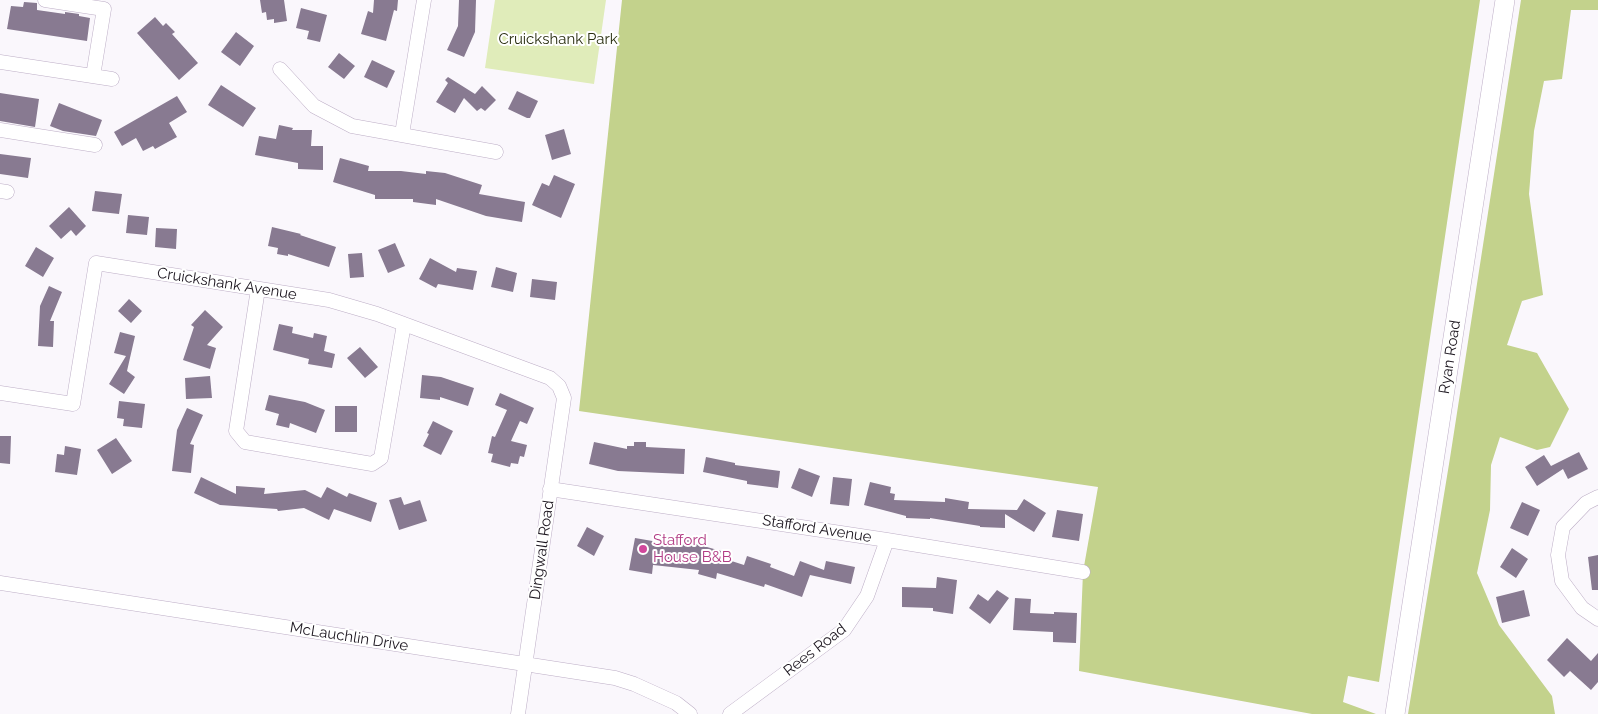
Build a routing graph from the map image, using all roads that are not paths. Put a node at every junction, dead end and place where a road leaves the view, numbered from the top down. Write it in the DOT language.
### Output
graph roads {
  1 [pos="45,0"];
  2 [pos="424,0"];
  3 [pos="1505,0"];
  4 [pos="0,62"];
  5 [pos="280,69"];
  6 [pos="93,76"];
  7 [pos="112,79"];
  8 [pos="0,130"];
  9 [pos="402,134"];
  10 [pos="95,145"];
  11 [pos="496,152"];
  12 [pos="258,289"];
  13 [pos="404,324"];
  14 [pos="559,386"];
  15 [pos="0,393"];
  16 [pos="550,489"];
  17 [pos="1598,497"];
  18 [pos="887,540"];
  19 [pos="1083,572"];
  20 [pos="0,583"];
  21 [pos="1598,619"];
  22 [pos="526,665"];
  23 [pos="518,714"];
  24 [pos="690,714"];
  25 [pos="730,714"];
  26 [pos="1395,714"];
  1 -- 6 [label="street"];
  2 -- 9 [label="street"];
  3 -- 26 [label="main road, Ryan Road"];
  4 -- 6 [label="street"];
  5 -- 9 [label="street"];
  6 -- 7 [label="street"];
  8 -- 10 [label="street"];
  9 -- 11 [label="street"];
  12 -- 13 [label="street, Cruickshank Avenue"];
  12 -- 13 [label="street"];
  12 -- 15 [label="street, Cruickshank Avenue"];
  13 -- 14 [label="street, Cruickshank Avenue"];
  14 -- 16 [label="street, Dingwall Road"];
  16 -- 18 [label="street, Stafford Avenue"];
  16 -- 22 [label="street, Dingwall Road"];
  17 -- 21 [label="street"];
  18 -- 19 [label="street, Stafford Avenue"];
  18 -- 25 [label="street, Rees Road"];
  20 -- 22 [label="street, McLauchlin Drive"];
  22 -- 23 [label="street, Dingwall Road"];
  22 -- 24 [label="street, McLauchlin Drive"];
}
